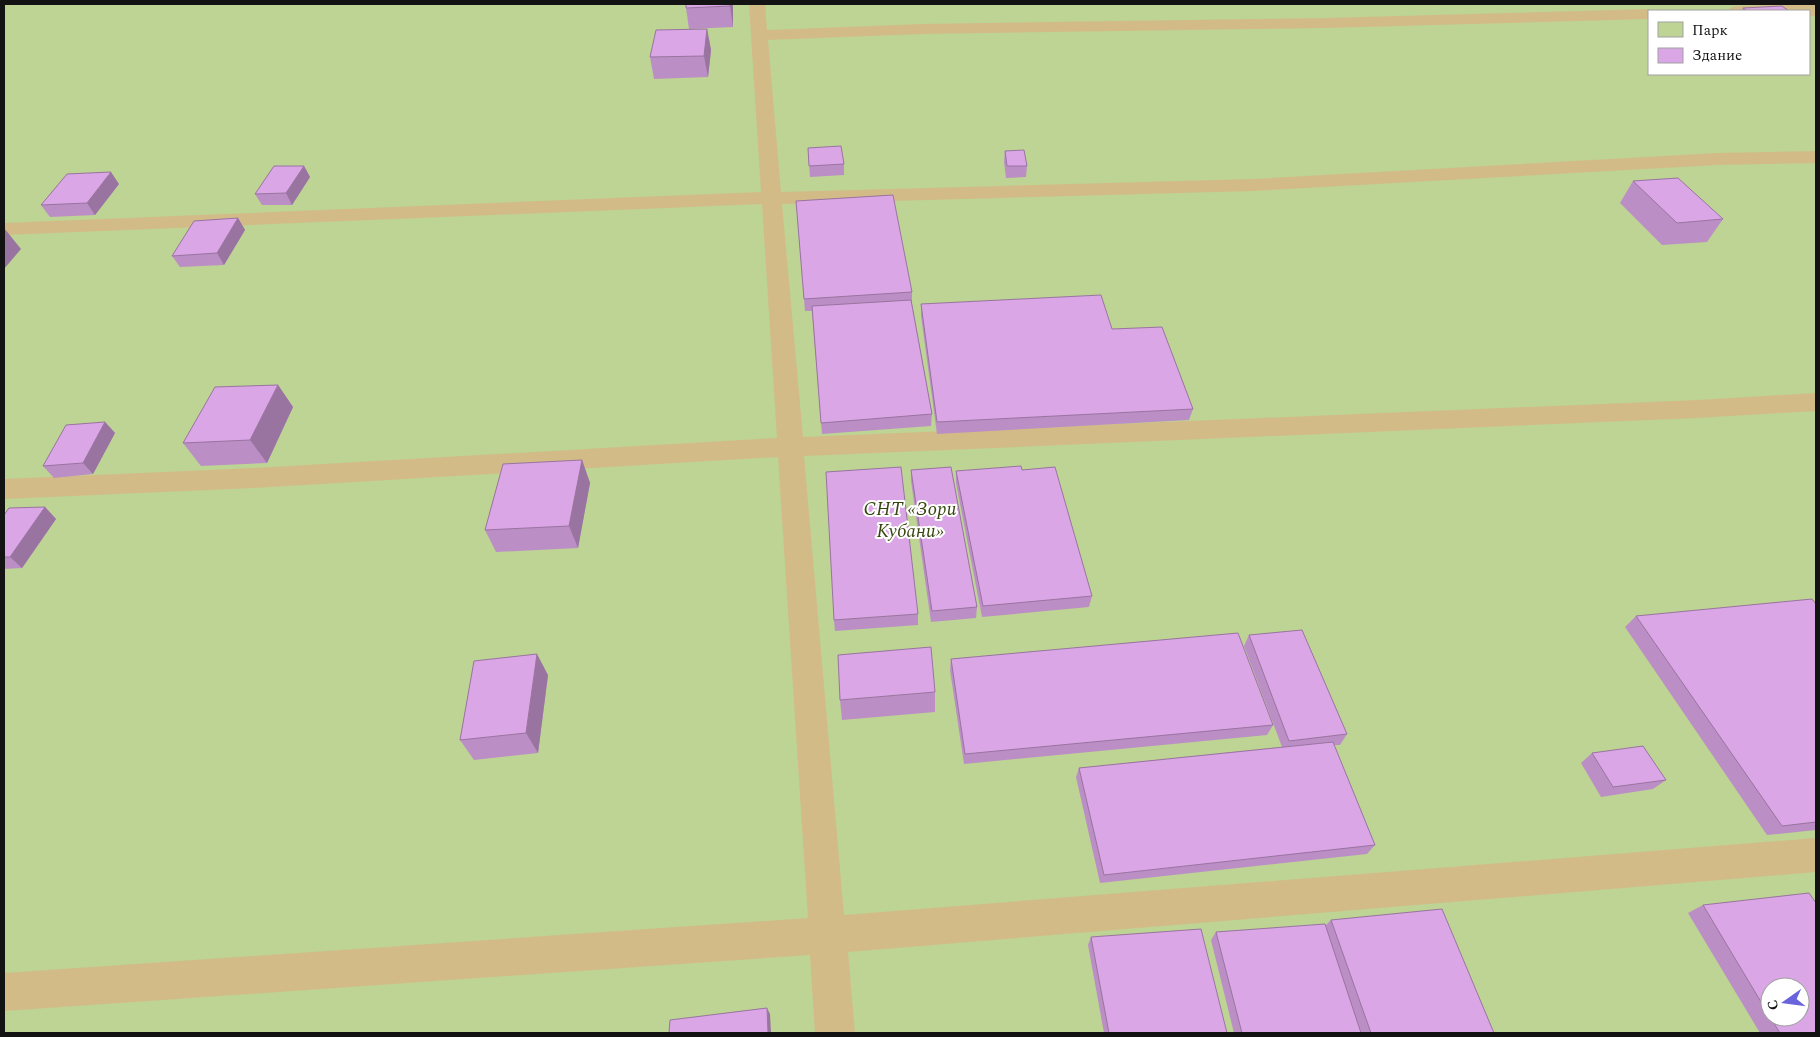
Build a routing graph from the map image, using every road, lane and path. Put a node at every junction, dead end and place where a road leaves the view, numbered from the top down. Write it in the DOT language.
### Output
graph roads {
  1 [pos="757,4"];
  2 [pos="1774,10"];
  3 [pos="1816,12"];
  4 [pos="1648,14"];
  5 [pos="759,35"];
  6 [pos="1816,157"];
  7 [pos="771,198"];
  8 [pos="4,229"];
  9 [pos="1816,402"];
  10 [pos="790,447"];
  11 [pos="4,489"];
  12 [pos="1816,855"];
  13 [pos="827,934"];
  14 [pos="4,992"];
  15 [pos="835,1033"];
  1 -- 5 [label="lane"];
  2 -- 3 [label="lane"];
  4 -- 5 [label="lane"];
  5 -- 7 [label="lane"];
  6 -- 7 [label="lane"];
  7 -- 8 [label="lane"];
  7 -- 10 [label="lane"];
  9 -- 10 [label="lane"];
  10 -- 11 [label="lane"];
  10 -- 13 [label="lane"];
  12 -- 13 [label="lane"];
  13 -- 14 [label="lane"];
  13 -- 15 [label="lane"];
}
